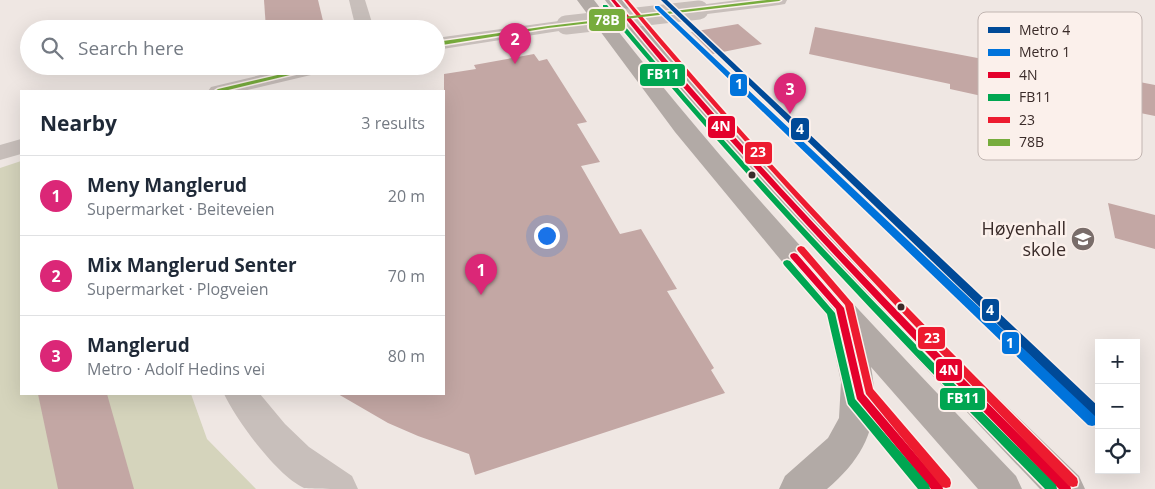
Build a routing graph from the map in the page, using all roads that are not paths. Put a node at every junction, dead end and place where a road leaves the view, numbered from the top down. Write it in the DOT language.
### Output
graph roads {
  1 [pos="357,0"];
  2 [pos="586,0"];
  3 [pos="613,0"];
  4 [pos="779,0"];
  5 [pos="363,20"];
  6 [pos="445,43"];
  7 [pos="286,75"];
  8 [pos="222,90"];
  9 [pos="20,146"];
  10 [pos="0,153"];
  11 [pos="840,308"];
  12 [pos="242,395"];
  13 [pos="339,489"];
  14 [pos="798,489"];
  15 [pos="1003,489"];
  16 [pos="1066,489"];
  1 -- 5 [label="street"];
  2 -- 11 [label="highway"];
  3 -- 16 [label="highway"];
  4 -- 6 [label="street, bridge"];
  7 -- 8 [label="street"];
  9 -- 10 [label="street"];
  11 -- 14 [label="highway"];
  11 -- 15 [label="highway"];
  12 -- 13 [label="street"];
}
